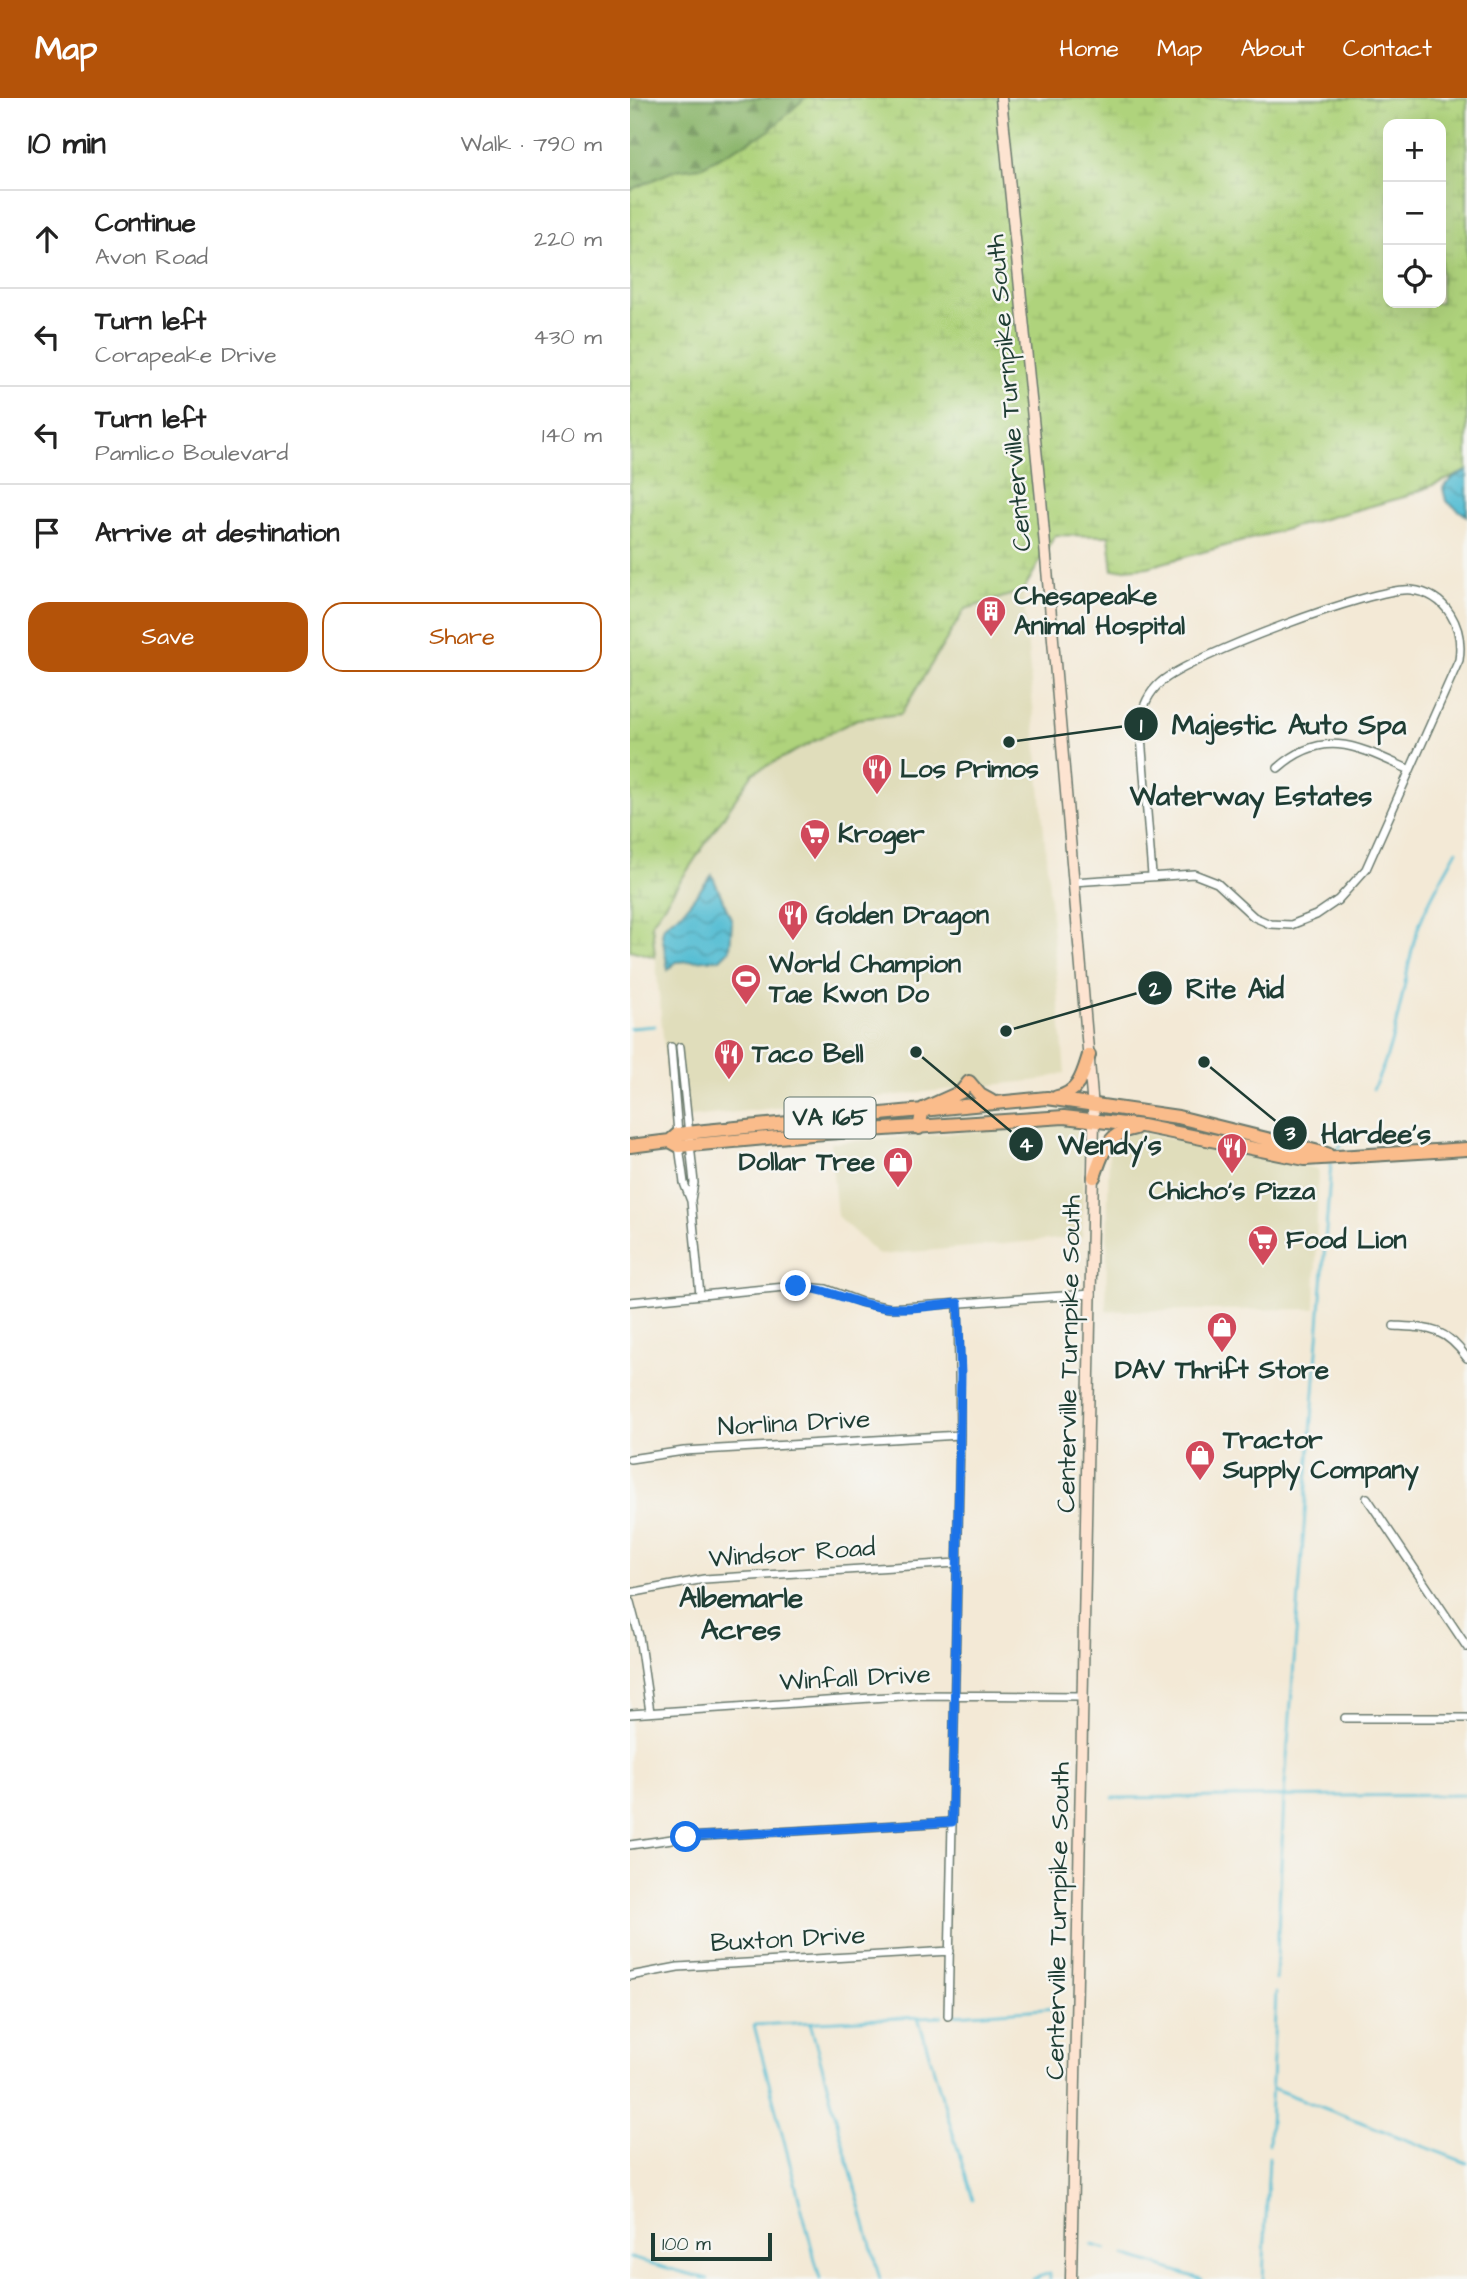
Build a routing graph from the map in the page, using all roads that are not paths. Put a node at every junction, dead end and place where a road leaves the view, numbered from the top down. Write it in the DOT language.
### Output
graph roads {
  1 [pos="1001,98"];
  2 [pos="1278,768"];
  3 [pos="1410,770"];
  4 [pos="1152,875"];
  5 [pos="1073,882"];
  6 [pos="671,1047"];
  7 [pos="680,1047"];
  8 [pos="1089,1055"];
  9 [pos="1046,1098"];
  10 [pos="993,1101"];
  11 [pos="1093,1102"];
  12 [pos="923,1109"];
  13 [pos="1094,1120"];
  14 [pos="1142,1126"];
  15 [pos="919,1128"];
  16 [pos="681,1140"];
  17 [pos="630,1146"];
  18 [pos="1467,1149"];
  19 [pos="1341,1157"];
  20 [pos="1094,1177"];
  21 [pos="1092,1294"];
  22 [pos="700,1295"];
  23 [pos="630,1302"];
  24 [pos="958,1303"];
  25 [pos="1394,1326"];
  26 [pos="1467,1358"];
  27 [pos="960,1435"];
  28 [pos="630,1460"];
  29 [pos="1367,1498"];
  30 [pos="957,1563"];
  31 [pos="630,1592"];
  32 [pos="630,1602"];
  33 [pos="1467,1647"];
  34 [pos="954,1694"];
  35 [pos="1083,1696"];
  36 [pos="650,1712"];
  37 [pos="630,1714"];
  38 [pos="1345,1718"];
  39 [pos="1467,1718"];
  40 [pos="952,1822"];
  41 [pos="630,1845"];
  42 [pos="950,1951"];
  43 [pos="630,1976"];
  44 [pos="948,2016"];
  45 [pos="1071,2279"];
  1 -- 5 [label="main road, Centerville Turnpike South"];
  2 -- 3 [label="street"];
  3 -- 4 [label="street"];
  3 -- 4 [label="street"];
  4 -- 5 [label="street"];
  5 -- 8 [label="main road, Centerville Turnpike South"];
  6 -- 16 [label="street"];
  7 -- 16 [label="street"];
  8 -- 9 [label="highway"];
  8 -- 11 [label="main road, Centerville Turnpike South"];
  9 -- 10 [label="highway, VA 165"];
  9 -- 11 [label="highway, VA 165"];
  10 -- 12 [label="highway, VA 165"];
  10 -- 12 [label="highway"];
  11 -- 13 [label="main road, Centerville Turnpike South"];
  11 -- 19 [label="highway, VA 165"];
  12 -- 15 [label="highway"];
  12 -- 16 [label="highway, VA 165"];
  13 -- 14 [label="highway, VA 165"];
  13 -- 15 [label="highway, VA 165"];
  13 -- 20 [label="main road, Centerville Turnpike South"];
  14 -- 19 [label="highway, VA 165"];
  14 -- 20 [label="highway"];
  15 -- 16 [label="highway, VA 165"];
  16 -- 17 [label="highway, VA 165"];
  16 -- 22 [label="street"];
  18 -- 19 [label="highway, VA 165"];
  20 -- 21 [label="main road, Centerville Turnpike South"];
  21 -- 24 [label="street"];
  21 -- 35 [label="main road, Centerville Turnpike South"];
  22 -- 23 [label="street"];
  22 -- 24 [label="street"];
  24 -- 27 [label="street"];
  25 -- 26 [label="street"];
  27 -- 28 [label="street, Norlina Drive"];
  27 -- 30 [label="street"];
  29 -- 33 [label="street"];
  30 -- 31 [label="street, Windsor Road"];
  30 -- 34 [label="street"];
  32 -- 36 [label="street"];
  34 -- 35 [label="street, Winfall Drive"];
  34 -- 36 [label="street, Winfall Drive"];
  34 -- 40 [label="street"];
  35 -- 45 [label="main road, Centerville Turnpike South"];
  36 -- 37 [label="street, Winfall Drive"];
  38 -- 39 [label="street"];
  40 -- 41 [label="street"];
  40 -- 42 [label="street"];
  42 -- 43 [label="street, Buxton Drive"];
  42 -- 44 [label="street"];
}
